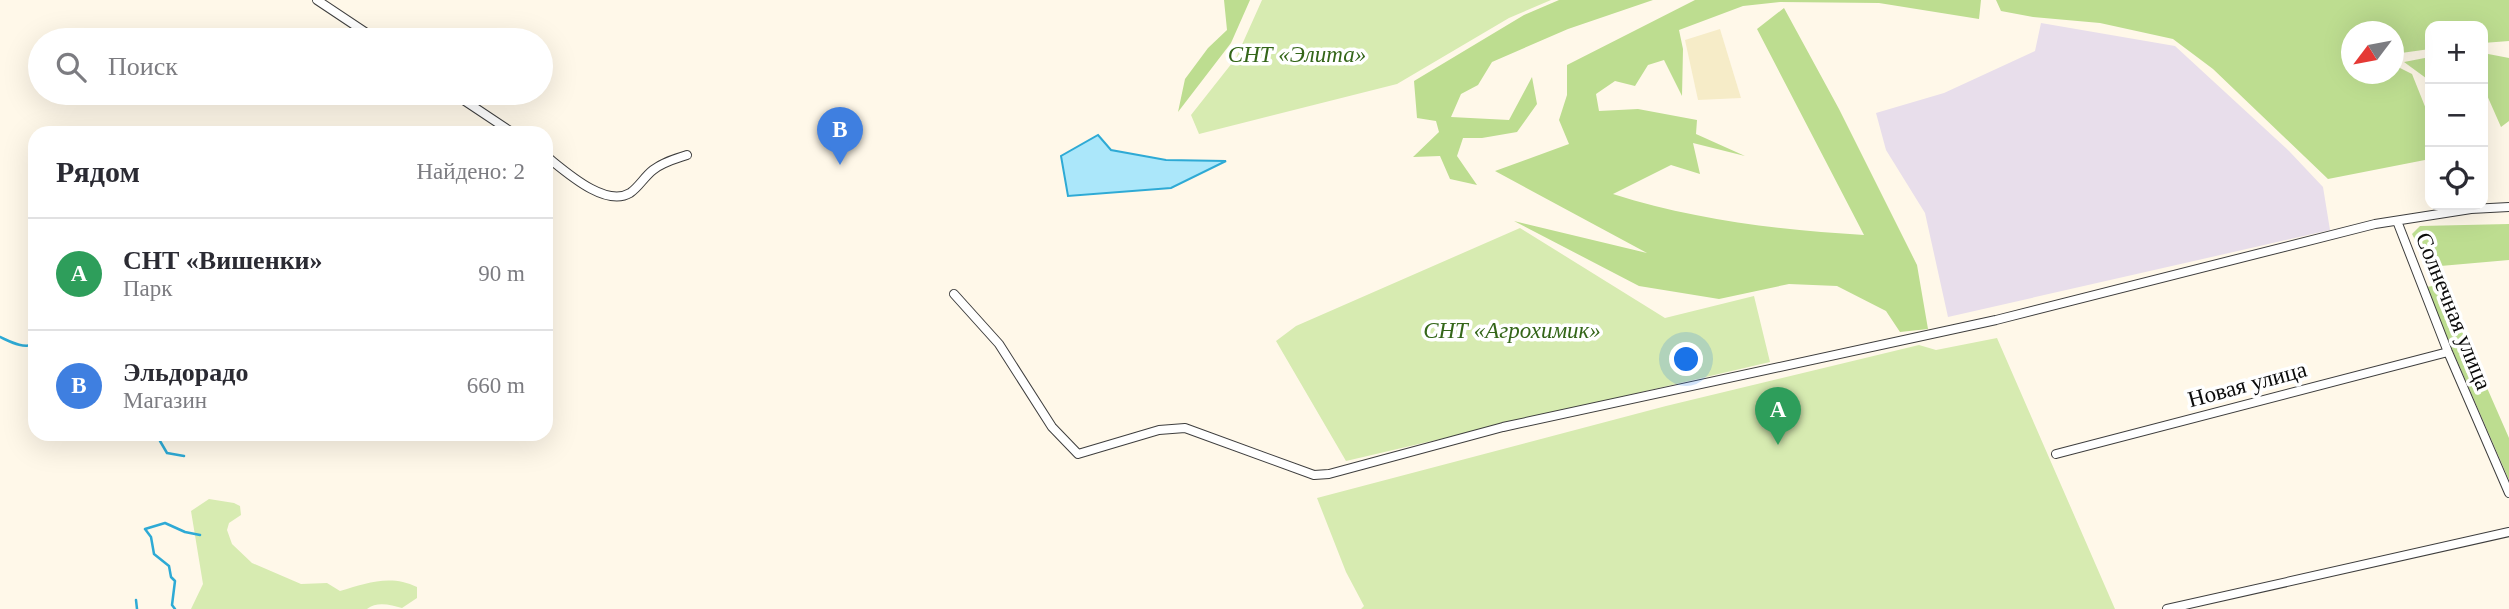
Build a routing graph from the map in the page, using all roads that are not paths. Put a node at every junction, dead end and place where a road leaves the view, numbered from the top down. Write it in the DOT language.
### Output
graph roads {
  1 [pos="317,0"];
  2 [pos="359,28"];
  3 [pos="471,105"];
  4 [pos="502,126"];
  5 [pos="687,155"];
  6 [pos="553,162"];
  7 [pos="2509,208"];
  8 [pos="2397,221"];
  9 [pos="954,293"];
  10 [pos="2448,352"];
  11 [pos="2056,454"];
  12 [pos="2509,493"];
  13 [pos="2509,532"];
  14 [pos="2167,609"];
  1 -- 2 [label="street"];
  3 -- 4 [label="street"];
  5 -- 6 [label="street"];
  7 -- 8 [label="street"];
  8 -- 9 [label="street"];
  8 -- 10 [label="street, Солнечная улица"];
  10 -- 11 [label="street, Новая улица"];
  10 -- 12 [label="street, Солнечная улица"];
  13 -- 14 [label="street"];
}
